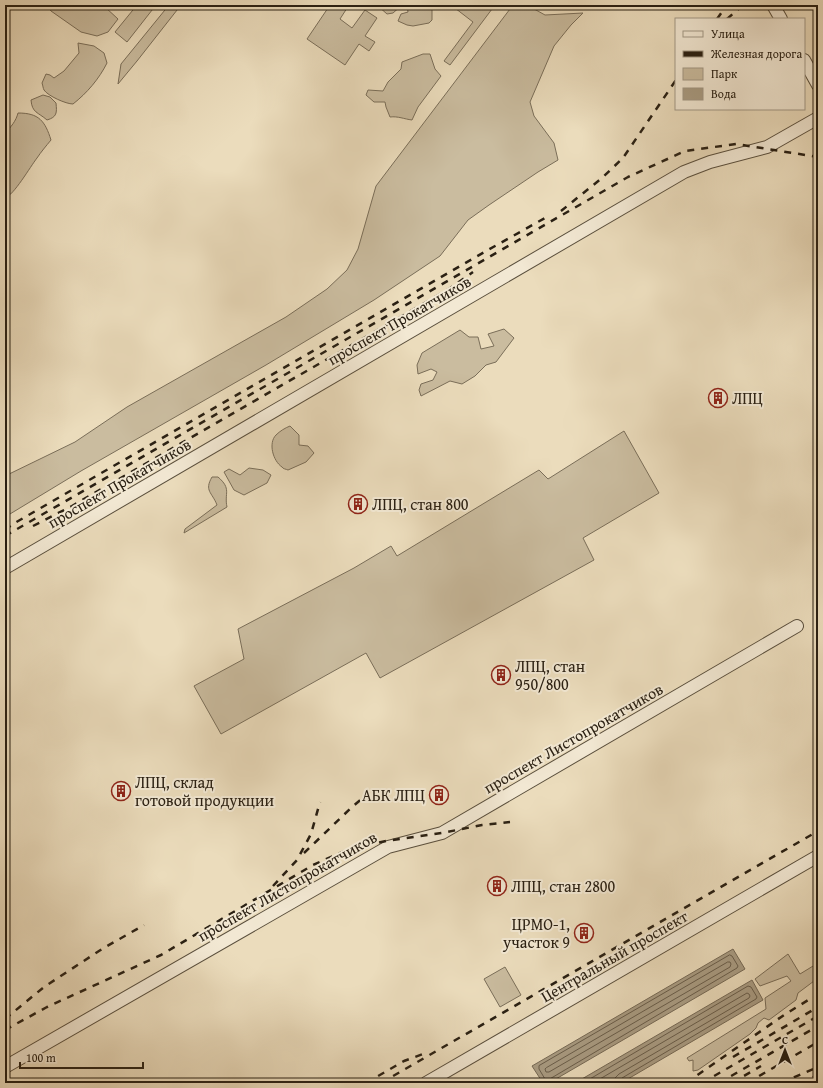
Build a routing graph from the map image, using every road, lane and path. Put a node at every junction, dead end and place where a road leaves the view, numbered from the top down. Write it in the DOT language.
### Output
graph roads {
  1 [pos="773,5"];
  2 [pos="780,18"];
  3 [pos="805,62"];
  4 [pos="818,85"];
  5 [pos="818,118"];
  6 [pos="5,568"];
  7 [pos="797,626"];
  8 [pos="818,856"];
  9 [pos="5,1067"];
  10 [pos="426,1083"];
  1 -- 2 [label="street"];
  3 -- 4 [label="street"];
  5 -- 6 [label="street, проспект Прокатчиков"];
  7 -- 9 [label="street, проспект Листопрокатчиков"];
  8 -- 10 [label="street, Центральный проспект"];
}
